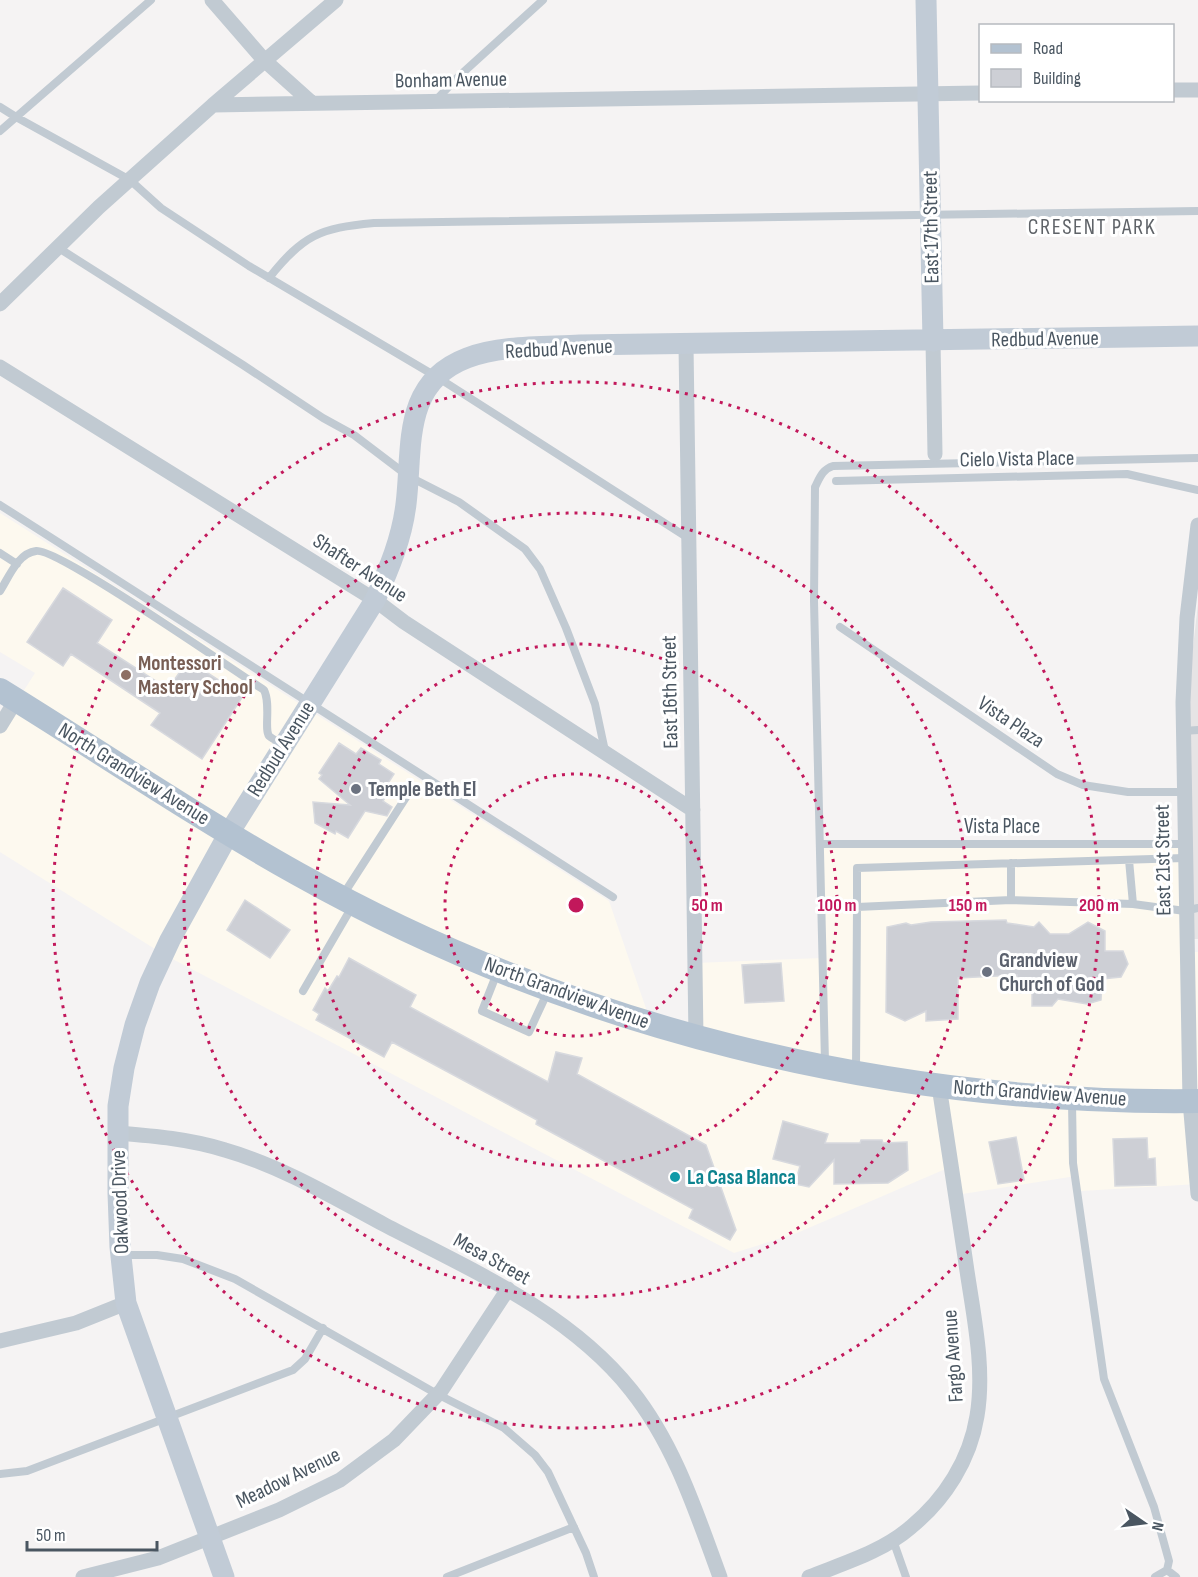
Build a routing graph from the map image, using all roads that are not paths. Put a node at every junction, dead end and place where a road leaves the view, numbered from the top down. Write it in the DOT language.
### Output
graph roads {
  1 [pos="151,0"];
  2 [pos="212,0"];
  3 [pos="336,0"];
  4 [pos="543,0"];
  5 [pos="926,0"];
  6 [pos="264,60"];
  7 [pos="1174,90"];
  8 [pos="1198,90"];
  9 [pos="979,93"];
  10 [pos="928,94"];
  11 [pos="435,102"];
  12 [pos="312,103"];
  13 [pos="213,105"];
  14 [pos="0,107"];
  15 [pos="16,117"];
  16 [pos="0,131"];
  17 [pos="130,180"];
  18 [pos="1198,211"];
  19 [pos="931,214"];
  20 [pos="57,247"];
  21 [pos="269,278"];
  22 [pos="0,304"];
  23 [pos="1198,336"];
  24 [pos="933,341"];
  25 [pos="686,345"];
  26 [pos="0,367"];
  27 [pos="437,377"];
  28 [pos="935,454"];
  29 [pos="1198,458"];
  30 [pos="408,476"];
  31 [pos="836,481"];
  32 [pos="1198,490"];
  33 [pos="0,505"];
  34 [pos="1198,525"];
  35 [pos="689,539"];
  36 [pos="0,553"];
  37 [pos="17,564"];
  38 [pos="0,591"];
  39 [pos="375,600"];
  40 [pos="840,627"];
  41 [pos="8,695"];
  42 [pos="309,704"];
  43 [pos="0,726"];
  44 [pos="1190,730"];
  45 [pos="284,744"];
  46 [pos="605,752"];
  47 [pos="412,788"];
  48 [pos="1183,792"];
  49 [pos="693,810"];
  50 [pos="229,833"];
  51 [pos="820,844"];
  52 [pos="1184,851"];
  53 [pos="1130,860"];
  54 [pos="1011,863"];
  55 [pos="613,897"];
  56 [pos="348,900"];
  57 [pos="1011,900"];
  58 [pos="1133,904"];
  59 [pos="857,907"];
  60 [pos="1192,910"];
  61 [pos="1192,950"];
  62 [pos="499,969"];
  63 [pos="549,988"];
  64 [pos="303,991"];
  65 [pos="696,1038"];
  66 [pos="825,1067"];
  67 [pos="856,1073"];
  68 [pos="939,1086"];
  69 [pos="1072,1098"];
  70 [pos="1194,1101"];
  71 [pos="118,1133"];
  72 [pos="1198,1194"];
  73 [pos="121,1255"];
  74 [pos="508,1290"];
  75 [pos="126,1303"];
  76 [pos="323,1328"];
  77 [pos="0,1341"];
  78 [pos="437,1394"];
  79 [pos="167,1418"];
  80 [pos="0,1474"];
  81 [pos="574,1527"];
  82 [pos="209,1538"];
  83 [pos="893,1540"];
  84 [pos="1167,1570"];
  85 [pos="83,1577"];
  86 [pos="224,1577"];
  87 [pos="447,1577"];
  88 [pos="594,1577"];
  89 [pos="720,1577"];
  90 [pos="809,1577"];
  91 [pos="906,1577"];
  92 [pos="1155,1577"];
  93 [pos="1176,1577"];
  1 -- 15 [label="lane"];
  2 -- 6 [label="street"];
  3 -- 6 [label="street"];
  4 -- 11 [label="lane"];
  5 -- 10 [label="street, East 17th Street"];
  6 -- 12 [label="street"];
  6 -- 13 [label="street"];
  7 -- 8 [label="street"];
  9 -- 10 [label="street, Bonham Avenue"];
  10 -- 11 [label="street, Bonham Avenue"];
  10 -- 19 [label="street, East 17th Street"];
  11 -- 12 [label="street, Bonham Avenue"];
  12 -- 13 [label="street, Bonham Avenue"];
  13 -- 17 [label="street"];
  14 -- 15 [label="lane"];
  15 -- 16 [label="lane"];
  15 -- 17 [label="lane"];
  17 -- 20 [label="street"];
  17 -- 21 [label="lane"];
  18 -- 19 [label="lane"];
  19 -- 21 [label="lane"];
  19 -- 24 [label="street, East 17th Street"];
  20 -- 22 [label="street"];
  20 -- 30 [label="lane"];
  21 -- 27 [label="lane"];
  23 -- 24 [label="street, Redbud Avenue"];
  24 -- 25 [label="street, Redbud Avenue"];
  24 -- 28 [label="street, East 17th Street"];
  25 -- 27 [label="street, Redbud Avenue"];
  25 -- 35 [label="street, East 16th Street"];
  26 -- 39 [label="street, Shafter Avenue"];
  27 -- 30 [label="street, Redbud Avenue"];
  27 -- 35 [label="lane"];
  29 -- 51 [label="lane"];
  30 -- 39 [label="street, Redbud Avenue"];
  30 -- 46 [label="lane"];
  31 -- 32 [label="lane, Cielo Vista Place"];
  33 -- 42 [label="lane"];
  34 -- 44 [label="street, East 21st Street"];
  35 -- 49 [label="street, East 16th Street"];
  36 -- 37 [label="lane"];
  37 -- 38 [label="lane"];
  37 -- 45 [label="lane"];
  39 -- 42 [label="street, Redbud Avenue"];
  39 -- 46 [label="street, Shafter Avenue"];
  40 -- 48 [label="lane, Vista Plaza"];
  41 -- 43 [label="street"];
  41 -- 50 [label="main road, North Grandview Avenue"];
  42 -- 45 [label="street, Redbud Avenue"];
  42 -- 55 [label="lane"];
  44 -- 48 [label="street, East 21st Street"];
  45 -- 50 [label="street, Redbud Avenue"];
  46 -- 49 [label="street, Shafter Avenue"];
  47 -- 56 [label="lane"];
  48 -- 52 [label="street, East 21st Street"];
  49 -- 65 [label="street, East 16th Street"];
  50 -- 56 [label="main road, North Grandview Avenue"];
  50 -- 71 [label="street, Oakwood Drive"];
  51 -- 52 [label="lane, Vista Place"];
  51 -- 66 [label="lane"];
  52 -- 53 [label="lane"];
  52 -- 60 [label="street, East 21st Street"];
  53 -- 54 [label="lane"];
  53 -- 58 [label="lane"];
  54 -- 57 [label="lane"];
  54 -- 59 [label="lane"];
  56 -- 62 [label="main road, North Grandview Avenue"];
  56 -- 64 [label="lane"];
  57 -- 58 [label="lane"];
  57 -- 59 [label="lane"];
  58 -- 60 [label="lane"];
  59 -- 67 [label="lane"];
  60 -- 61 [label="street, East 21st Street"];
  61 -- 70 [label="street, East 21st Street"];
  62 -- 63 [label="main road, North Grandview Avenue"];
  62 -- 63 [label="lane"];
  63 -- 65 [label="main road, North Grandview Avenue"];
  65 -- 66 [label="main road, North Grandview Avenue"];
  66 -- 67 [label="main road, North Grandview Avenue"];
  67 -- 68 [label="main road, North Grandview Avenue"];
  68 -- 69 [label="main road, North Grandview Avenue"];
  68 -- 83 [label="street, Fargo Avenue"];
  69 -- 70 [label="main road, North Grandview Avenue"];
  69 -- 84 [label="lane"];
  70 -- 72 [label="street, East 21st Street"];
  71 -- 73 [label="street, Oakwood Drive"];
  71 -- 74 [label="street, Mesa Street"];
  73 -- 75 [label="street, Oakwood Drive"];
  73 -- 76 [label="lane"];
  74 -- 78 [label="street, Meadow Avenue"];
  74 -- 89 [label="street, Mesa Street"];
  75 -- 77 [label="street"];
  75 -- 79 [label="street, Oakwood Drive"];
  76 -- 78 [label="lane"];
  76 -- 79 [label="lane"];
  78 -- 81 [label="lane"];
  78 -- 82 [label="street, Meadow Avenue"];
  79 -- 80 [label="lane"];
  79 -- 82 [label="street, Oakwood Drive"];
  81 -- 87 [label="lane"];
  81 -- 88 [label="lane"];
  82 -- 85 [label="street, Meadow Avenue"];
  82 -- 86 [label="street, Oakwood Drive"];
  83 -- 90 [label="street, Fargo Avenue"];
  83 -- 91 [label="lane"];
  84 -- 92 [label="lane"];
  84 -- 93 [label="lane"];
}
